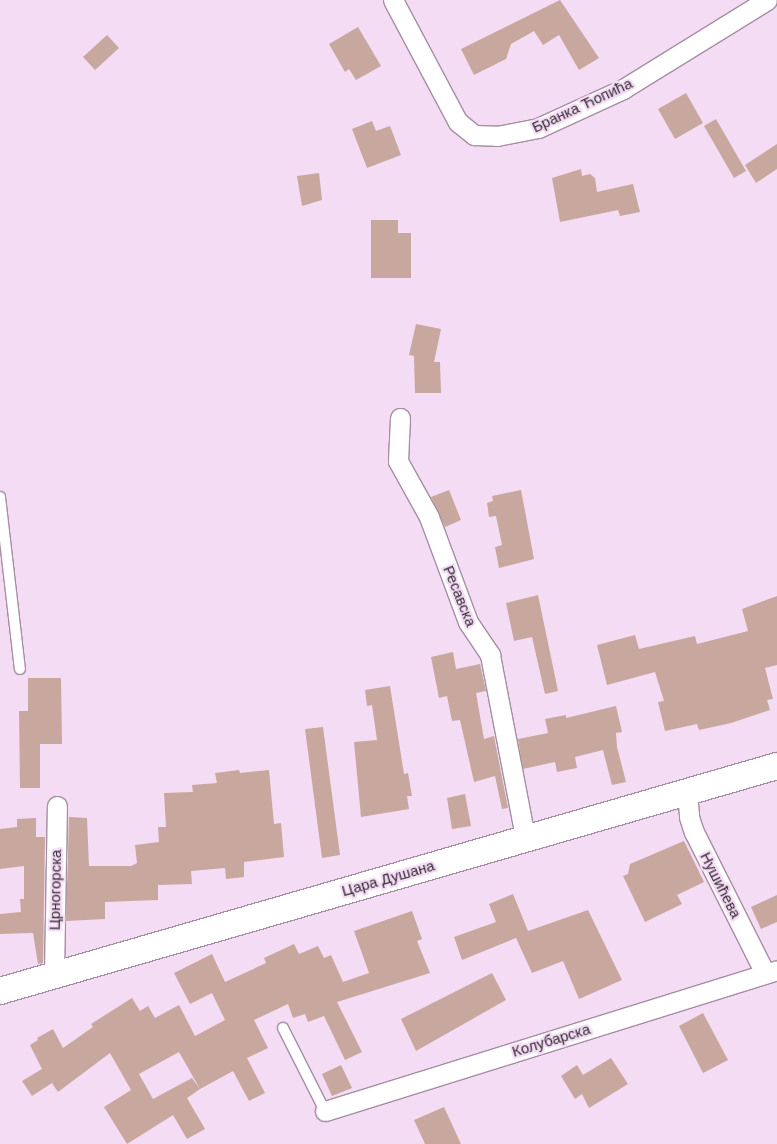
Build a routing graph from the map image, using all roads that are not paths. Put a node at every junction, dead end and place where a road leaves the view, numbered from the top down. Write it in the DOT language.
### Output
graph roads {
  1 [pos="393,0"];
  2 [pos="767,0"];
  3 [pos="400,418"];
  4 [pos="0,497"];
  5 [pos="20,668"];
  6 [pos="777,766"];
  7 [pos="687,792"];
  8 [pos="56,806"];
  9 [pos="525,837"];
  10 [pos="771,972"];
  11 [pos="54,974"];
  12 [pos="0,991"];
  13 [pos="283,1028"];
  14 [pos="325,1111"];
  1 -- 2 [label="street, Бранка Ћопића"];
  3 -- 9 [label="street, Ресавска"];
  4 -- 5 [label="lane"];
  6 -- 7 [label="main road, Цара Душана"];
  7 -- 9 [label="main road, Цара Душана"];
  7 -- 10 [label="street, Нушићева"];
  8 -- 11 [label="street, Црногорска"];
  9 -- 11 [label="main road, Цара Душана"];
  10 -- 14 [label="street, Колубарска"];
  11 -- 12 [label="main road, Цара Душана"];
  13 -- 14 [label="lane"];
}
